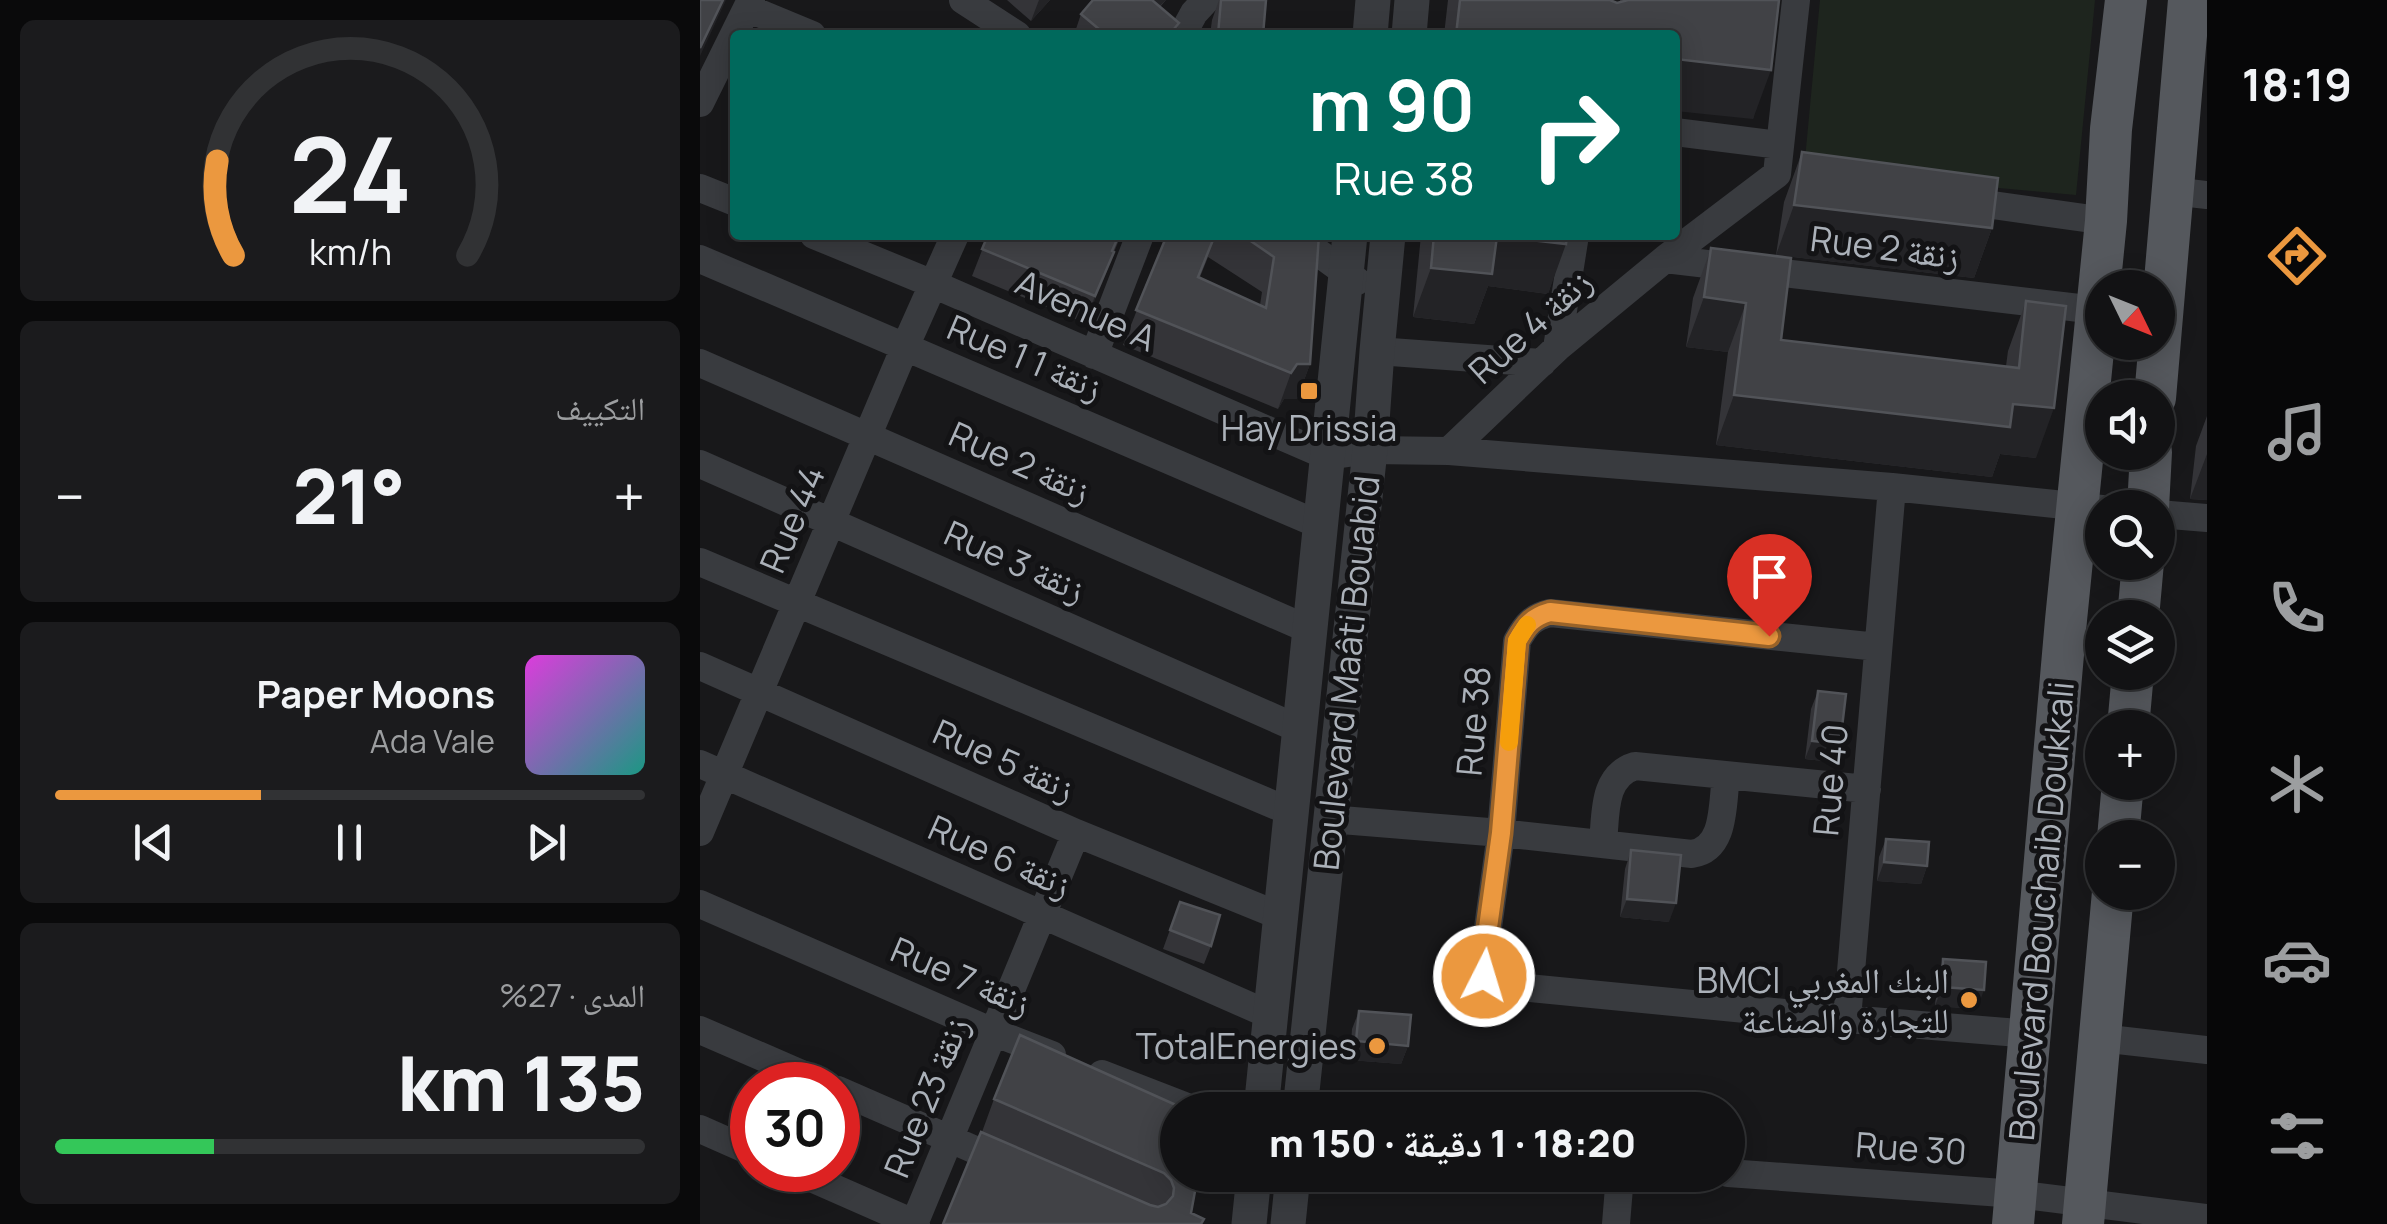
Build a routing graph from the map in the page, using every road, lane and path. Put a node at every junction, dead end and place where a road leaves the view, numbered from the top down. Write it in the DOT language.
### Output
graph roads {
  1 [pos="963,0"];
  2 [pos="1206,0"];
  3 [pos="1373,0"];
  4 [pos="1412,0"];
  5 [pos="1796,0"];
  6 [pos="2126,0"];
  7 [pos="749,4"];
  8 [pos="2195,11"];
  9 [pos="736,30"];
  10 [pos="802,30"];
  11 [pos="1009,30"];
  12 [pos="1185,30"];
  13 [pos="1370,30"];
  14 [pos="1409,30"];
  15 [pos="730,42"];
  16 [pos="700,103"];
  17 [pos="1680,133"];
  18 [pos="1780,144"];
  19 [pos="700,188"];
  20 [pos="2189,193"];
  21 [pos="1932,196"];
  22 [pos="730,200"];
  23 [pos="2106,221"];
  24 [pos="826,240"];
  25 [pos="953,240"];
  26 [pos="1138,240"];
  27 [pos="1301,240"];
  28 [pos="1349,240"];
  29 [pos="1388,240"];
  30 [pos="1574,240"];
  31 [pos="700,259"];
  32 [pos="1665,259"];
  33 [pos="2100,270"];
  34 [pos="1346,273"];
  35 [pos="933,284"];
  36 [pos="1382,300"];
  37 [pos="2085,309"];
  38 [pos="905,346"];
  39 [pos="1377,351"];
  40 [pos="1094,354"];
  41 [pos="1549,356"];
  42 [pos="2094,360"];
  43 [pos="700,363"];
  44 [pos="2157,380"];
  45 [pos="868,436"];
  46 [pos="1370,450"];
  47 [pos="1449,450"];
  48 [pos="1327,456"];
  49 [pos="700,464"];
  50 [pos="1892,487"];
  51 [pos="2090,490"];
  52 [pos="2085,508"];
  53 [pos="2175,515"];
  54 [pos="2207,518"];
  55 [pos="832,521"];
  56 [pos="1320,525"];
  57 [pos="2085,544"];
  58 [pos="700,562"];
  59 [pos="797,604"];
  60 [pos="1310,630"];
  61 [pos="1878,648"];
  62 [pos="700,666"];
  63 [pos="761,692"];
  64 [pos="1299,729"];
  65 [pos="713,770"];
  66 [pos="1726,776"];
  67 [pos="1867,789"];
  68 [pos="1291,812"];
  69 [pos="1329,819"];
  70 [pos="700,832"];
  71 [pos="1076,833"];
  72 [pos="1501,833"];
  73 [pos="1603,843"];
  74 [pos="700,904"];
  75 [pos="2111,910"];
  76 [pos="1042,916"];
  77 [pos="1280,916"];
  78 [pos="1270,1015"];
  79 [pos="1847,1019"];
  80 [pos="700,1030"];
  81 [pos="994,1032"];
  82 [pos="2031,1034"];
  83 [pos="2100,1038"];
  84 [pos="2207,1050"];
  85 [pos="774,1062"];
  86 [pos="1262,1092"];
  87 [pos="1302,1092"];
  88 [pos="1160,1097"];
  89 [pos="860,1099"];
  90 [pos="700,1130"];
  91 [pos="950,1138"];
  92 [pos="730,1143"];
  93 [pos="1020,1170"];
  94 [pos="1745,1175"];
  95 [pos="843,1192"];
  96 [pos="1252,1192"];
  97 [pos="1291,1192"];
  98 [pos="1619,1192"];
  99 [pos="2014,1209"];
  100 [pos="2084,1213"];
  101 [pos="2207,1218"];
  102 [pos="915,1224"];
  103 [pos="1249,1224"];
  104 [pos="1288,1224"];
  105 [pos="1616,1224"];
  1 -- 11 [label="street"];
  2 -- 12 [label="street"];
  3 -- 13 [label="street"];
  4 -- 14 [label="street"];
  5 -- 18 [label="street, Rue 4 زنقة"];
  6 -- 23 [label="main road, Boulevard Bouchaib Doukkali"];
  7 -- 9 [label="street"];
  7 -- 10 [label="street"];
  8 -- 20 [label="main road"];
  15 -- 16 [label="street"];
  17 -- 18 [label="street"];
  18 -- 32 [label="street, Rue 4 زنقة"];
  19 -- 22 [label="street"];
  20 -- 44 [label="main road"];
  21 -- 23 [label="street"];
  23 -- 33 [label="main road, Boulevard Bouchaib Doukkali"];
  24 -- 35 [label="street, Avenue A"];
  25 -- 35 [label="street, Rue 44"];
  26 -- 40 [label="street"];
  27 -- 34 [label="street"];
  28 -- 34 [label="street, Boulevard Maâti Bouabid"];
  29 -- 36 [label="street, Boulevard Maâti Bouabid"];
  30 -- 41 [label="street"];
  31 -- 38 [label="street, Rue 1 زنقة 1"];
  32 -- 37 [label="street, Rue 2 زنقة"];
  32 -- 41 [label="street, Rue 4 زنقة"];
  34 -- 36 [label="street"];
  34 -- 48 [label="street, Boulevard Maâti Bouabid"];
  35 -- 38 [label="street, Rue 44"];
  35 -- 40 [label="street, Avenue A"];
  36 -- 39 [label="street, Boulevard Maâti Bouabid"];
  38 -- 45 [label="street, Rue 44"];
  38 -- 56 [label="street, Rue 1 زنقة 1"];
  39 -- 41 [label="street"];
  39 -- 46 [label="street, Boulevard Maâti Bouabid"];
  40 -- 48 [label="street, Avenue A"];
  41 -- 47 [label="street, Rue 4 زنقة"];
  42 -- 51 [label="main road, Boulevard Bouchaib Doukkali"];
  43 -- 45 [label="street, Rue 2 زنقة"];
  45 -- 55 [label="street, Rue 44"];
  45 -- 60 [label="street, Rue 2 زنقة"];
  46 -- 47 [label="street"];
  46 -- 48 [label="street"];
  46 -- 69 [label="street, Boulevard Maâti Bouabid"];
  47 -- 50 [label="street"];
  48 -- 56 [label="street, Boulevard Maâti Bouabid"];
  49 -- 55 [label="street, Rue 3 زنقة"];
  50 -- 52 [label="street"];
  50 -- 61 [label="street, Rue 40"];
  53 -- 54 [label="street"];
  55 -- 59 [label="street, Rue 44"];
  55 -- 64 [label="street, Rue 3 زنقة"];
  56 -- 60 [label="street, Boulevard Maâti Bouabid"];
  57 -- 82 [label="main road, Boulevard Bouchaib Doukkali"];
  58 -- 59 [label="street"];
  59 -- 63 [label="street, Rue 44"];
  59 -- 68 [label="street"];
  60 -- 64 [label="street, Boulevard Maâti Bouabid"];
  61 -- 67 [label="street, Rue 40"];
  61 -- 72 [label="street, Rue 38"];
  62 -- 63 [label="street, Rue 5 زنقة"];
  63 -- 65 [label="street, Rue 44"];
  63 -- 71 [label="street, Rue 5 زنقة"];
  64 -- 68 [label="street, Boulevard Maâti Bouabid"];
  65 -- 70 [label="street, Rue 44"];
  65 -- 76 [label="street, Rue 6 زنقة"];
  66 -- 67 [label="street"];
  66 -- 73 [label="street"];
  66 -- 73 [label="street"];
  67 -- 79 [label="street, Rue 40"];
  68 -- 77 [label="street, Boulevard Maâti Bouabid"];
  69 -- 72 [label="street"];
  69 -- 87 [label="street, Boulevard Maâti Bouabid"];
  71 -- 76 [label="street, Rue 23 زنقة"];
  71 -- 77 [label="street, Rue 5 زنقة"];
  72 -- 73 [label="street"];
  72 -- 79 [label="street, Rue 38"];
  74 -- 81 [label="street, Rue 7 زنقة"];
  75 -- 83 [label="main road, Boulevard Bouchaib Doukkali"];
  76 -- 78 [label="street, Rue 6 زنقة"];
  76 -- 81 [label="street, Rue 23 زنقة"];
  77 -- 78 [label="street, Boulevard Maâti Bouabid"];
  78 -- 86 [label="street, Boulevard Maâti Bouabid"];
  79 -- 82 [label="street"];
  80 -- 85 [label="street"];
  81 -- 88 [label="street, Rue 7 زنقة"];
  81 -- 91 [label="street, Rue 23 زنقة"];
  82 -- 99 [label="main road, Boulevard Bouchaib Doukkali"];
  83 -- 84 [label="street"];
  83 -- 100 [label="main road, Boulevard Bouchaib Doukkali"];
  89 -- 91 [label="street"];
  90 -- 92 [label="street"];
  91 -- 93 [label="street"];
  91 -- 102 [label="street, Rue 23 زنقة"];
  94 -- 99 [label="street, Rue 30"];
  95 -- 102 [label="street"];
  96 -- 103 [label="street"];
  97 -- 104 [label="street"];
  98 -- 105 [label="street"];
  99 -- 100 [label="street, Rue 30"];
  100 -- 101 [label="street, Rue 30"];
}
